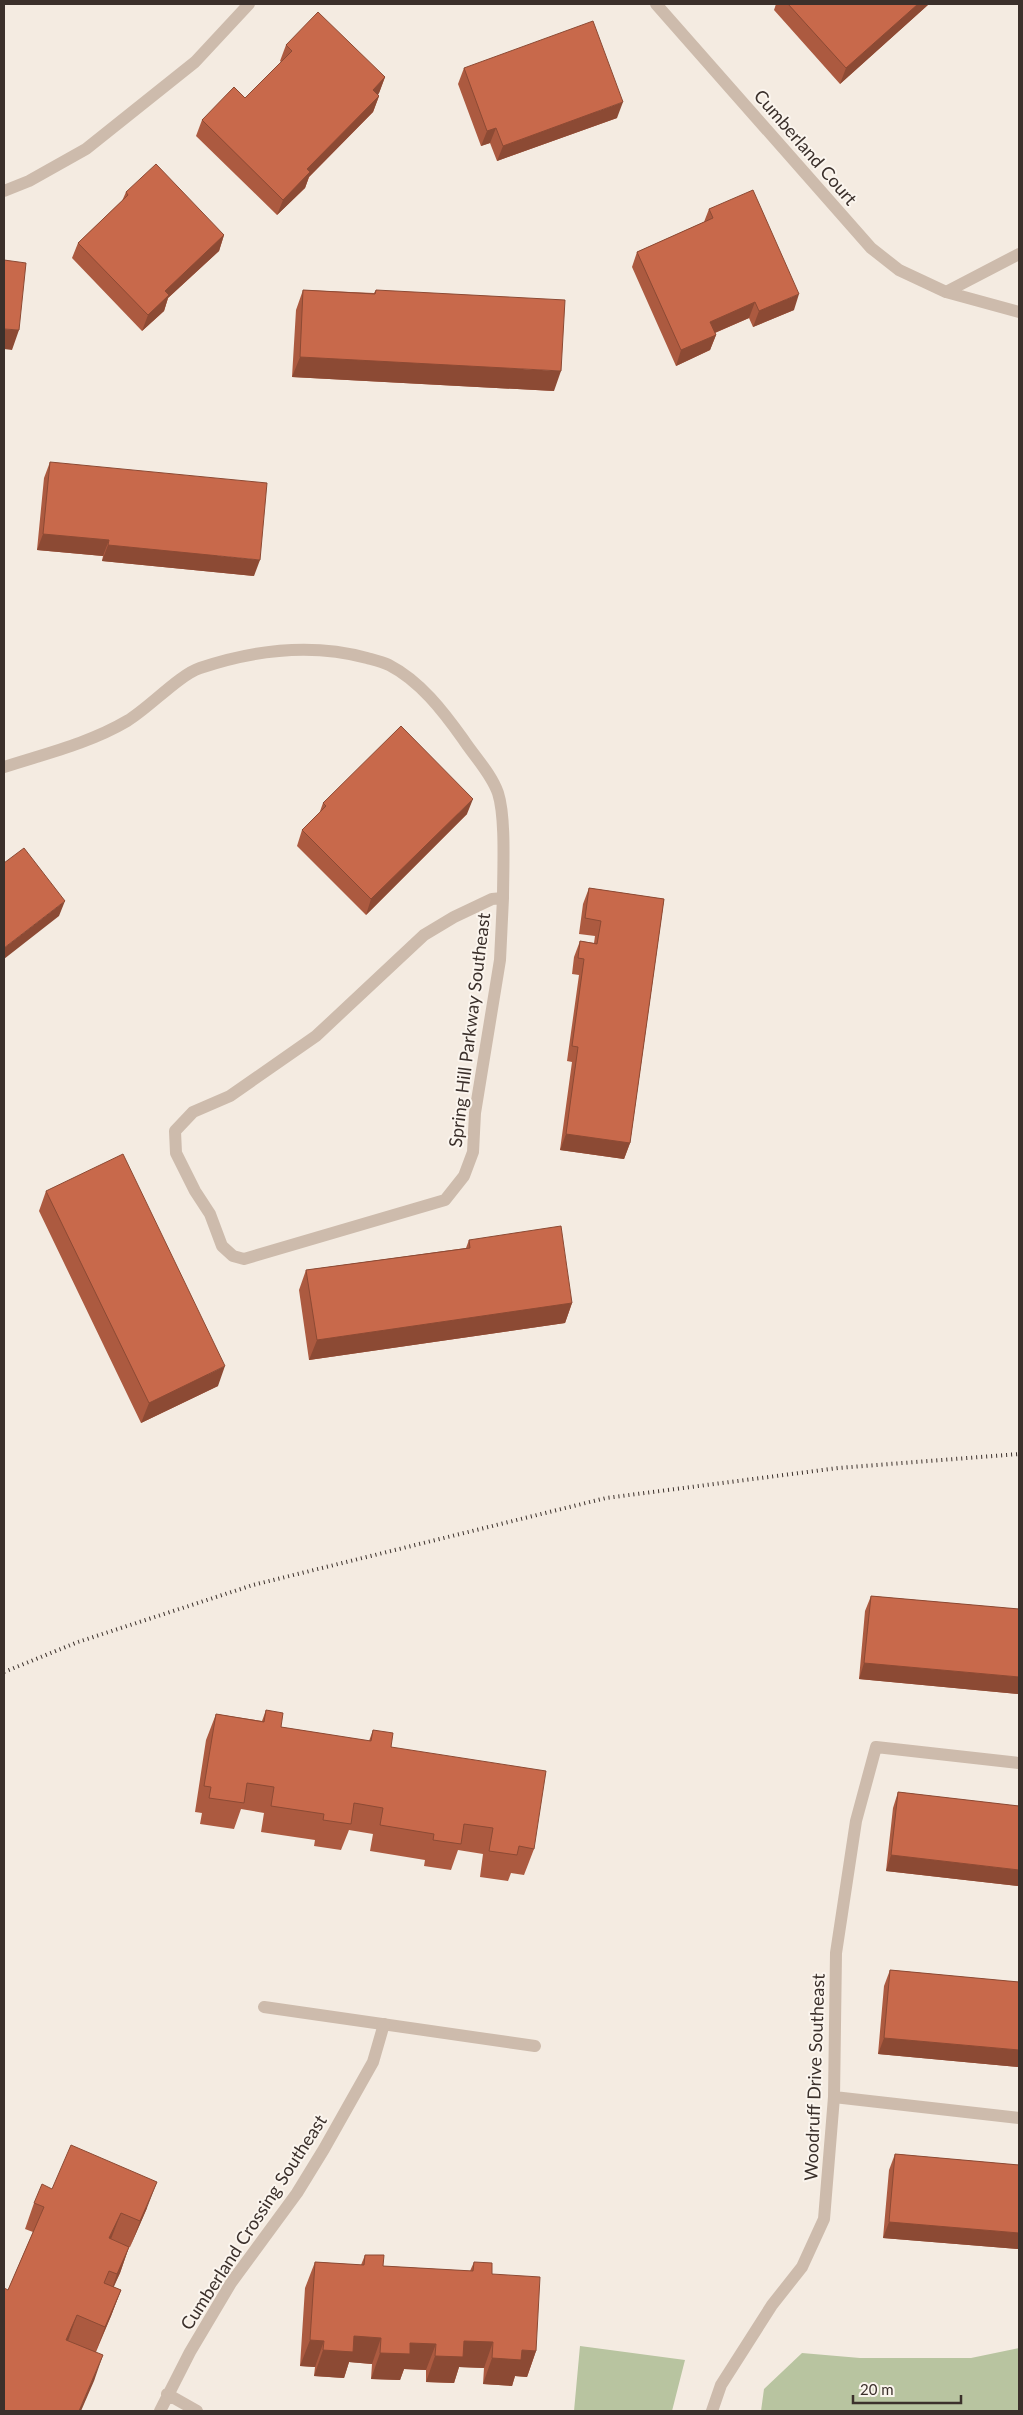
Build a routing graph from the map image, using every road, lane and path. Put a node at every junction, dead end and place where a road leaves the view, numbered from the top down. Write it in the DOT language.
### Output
graph roads {
  1 [pos="249,4"];
  2 [pos="656,4"];
  3 [pos="4,191"];
  4 [pos="1019,254"];
  5 [pos="946,292"];
  6 [pos="1019,312"];
  7 [pos="4,767"];
  8 [pos="503,898"];
  9 [pos="1019,1763"];
  10 [pos="264,2007"];
  11 [pos="384,2024"];
  12 [pos="535,2046"];
  13 [pos="834,2097"];
  14 [pos="1019,2118"];
  15 [pos="167,2394"];
  16 [pos="160,2411"];
  17 [pos="197,2411"];
  18 [pos="712,2411"];
  1 -- 3 [label="street"];
  2 -- 5 [label="street, Cumberland Court"];
  4 -- 5 [label="street"];
  5 -- 6 [label="street, Cumberland Court"];
  7 -- 8 [label="street, Spring Hill Parkway Southeast"];
  8 -- 8 [label="street, Spring Hill Parkway Southeast"];
  9 -- 13 [label="street, Woodruff Drive Southeast"];
  10 -- 11 [label="street"];
  11 -- 12 [label="street"];
  11 -- 15 [label="street, Cumberland Crossing Southeast"];
  13 -- 14 [label="street"];
  13 -- 18 [label="street, Woodruff Drive Southeast"];
  15 -- 16 [label="street, Cumberland Crossing Southeast"];
  15 -- 17 [label="street"];
}
